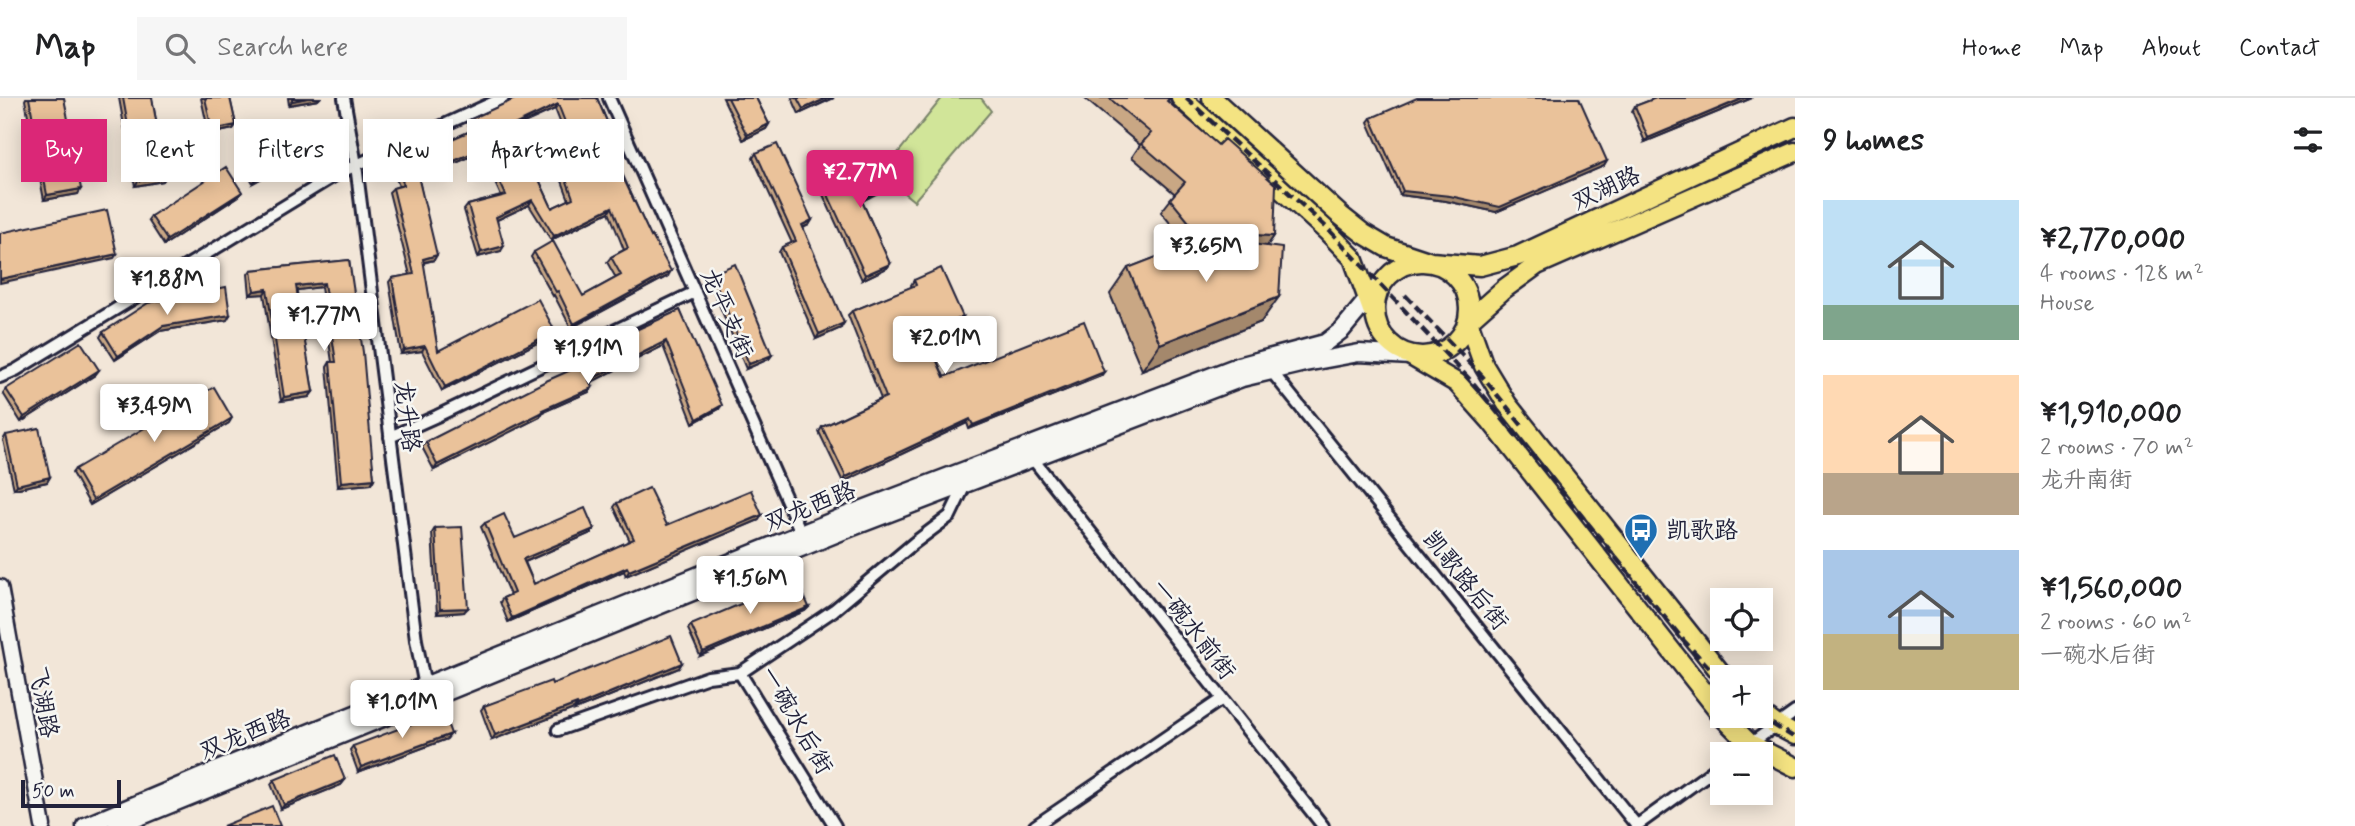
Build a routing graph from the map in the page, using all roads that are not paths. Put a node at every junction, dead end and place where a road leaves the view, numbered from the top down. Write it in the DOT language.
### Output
graph roads {
  1 [pos="344,98"];
  2 [pos="502,98"];
  3 [pos="609,98"];
  4 [pos="1181,98"];
  5 [pos="1212,98"];
  6 [pos="1795,127"];
  7 [pos="1795,152"];
  8 [pos="356,165"];
  9 [pos="1432,262"];
  10 [pos="1382,282"];
  11 [pos="695,292"];
  12 [pos="1369,299"];
  13 [pos="1375,318"];
  14 [pos="1468,321"];
  15 [pos="1411,356"];
  16 [pos="1267,365"];
  17 [pos="0,377"];
  18 [pos="390,437"];
  19 [pos="1032,458"];
  20 [pos="966,483"];
  21 [pos="804,539"];
  22 [pos="0,587"];
  23 [pos="1714,665"];
  24 [pos="740,673"];
  25 [pos="426,692"];
  26 [pos="1223,699"];
  27 [pos="1710,700"];
  28 [pos="1795,712"];
  29 [pos="1773,723"];
  30 [pos="1776,725"];
  31 [pos="558,730"];
  32 [pos="1795,735"];
  33 [pos="1753,742"];
  34 [pos="1773,759"];
  35 [pos="1795,767"];
  36 [pos="1710,773"];
  37 [pos="43,826"];
  38 [pos="85,826"];
  39 [pos="117,826"];
  40 [pos="835,826"];
  41 [pos="1035,826"];
  42 [pos="1323,826"];
  43 [pos="1636,826"];
  1 -- 8 [label="street, 龙升路"];
  2 -- 8 [label="street"];
  3 -- 11 [label="street, 龙平支街"];
  4 -- 12 [label="main road"];
  5 -- 9 [label="main road"];
  6 -- 9 [label="main road, 双湖路"];
  7 -- 14 [label="main road, 双湖路"];
  8 -- 17 [label="street"];
  8 -- 18 [label="street, 龙升路"];
  9 -- 10 [label="main road"];
  9 -- 14 [label="main road"];
  10 -- 12 [label="main road, 双龙西路"];
  10 -- 13 [label="main road"];
  11 -- 18 [label="street"];
  11 -- 21 [label="street, 龙平支街"];
  12 -- 13 [label="main road"];
  12 -- 16 [label="main road, 双龙西路"];
  13 -- 15 [label="main road"];
  14 -- 15 [label="main road"];
  14 -- 23 [label="main road"];
  15 -- 16 [label="main road, 双龙西路"];
  15 -- 27 [label="main road"];
  16 -- 19 [label="main road, 双龙西路"];
  16 -- 21 [label="main road, 双龙西路"];
  16 -- 43 [label="street, 凯歌路后街"];
  18 -- 25 [label="street, 龙升路"];
  19 -- 20 [label="main road, 双龙西路"];
  19 -- 26 [label="street, 一碗水前街"];
  20 -- 21 [label="main road, 双龙西路"];
  20 -- 24 [label="street, 一碗水后街"];
  21 -- 25 [label="main road, 双龙西路"];
  22 -- 37 [label="street, 飞湖路"];
  24 -- 31 [label="street"];
  24 -- 40 [label="street, 一碗水后街"];
  25 -- 38 [label="main road, 双龙西路"];
  25 -- 39 [label="main road, 双龙西路"];
  26 -- 41 [label="street"];
  26 -- 42 [label="street, 一碗水前街"];
  28 -- 30 [label="street"];
  29 -- 30 [label="main road"];
  30 -- 32 [label="main road"];
  30 -- 33 [label="street"];
  34 -- 35 [label="main road"];
  36 -- 43 [label="street"];
}
